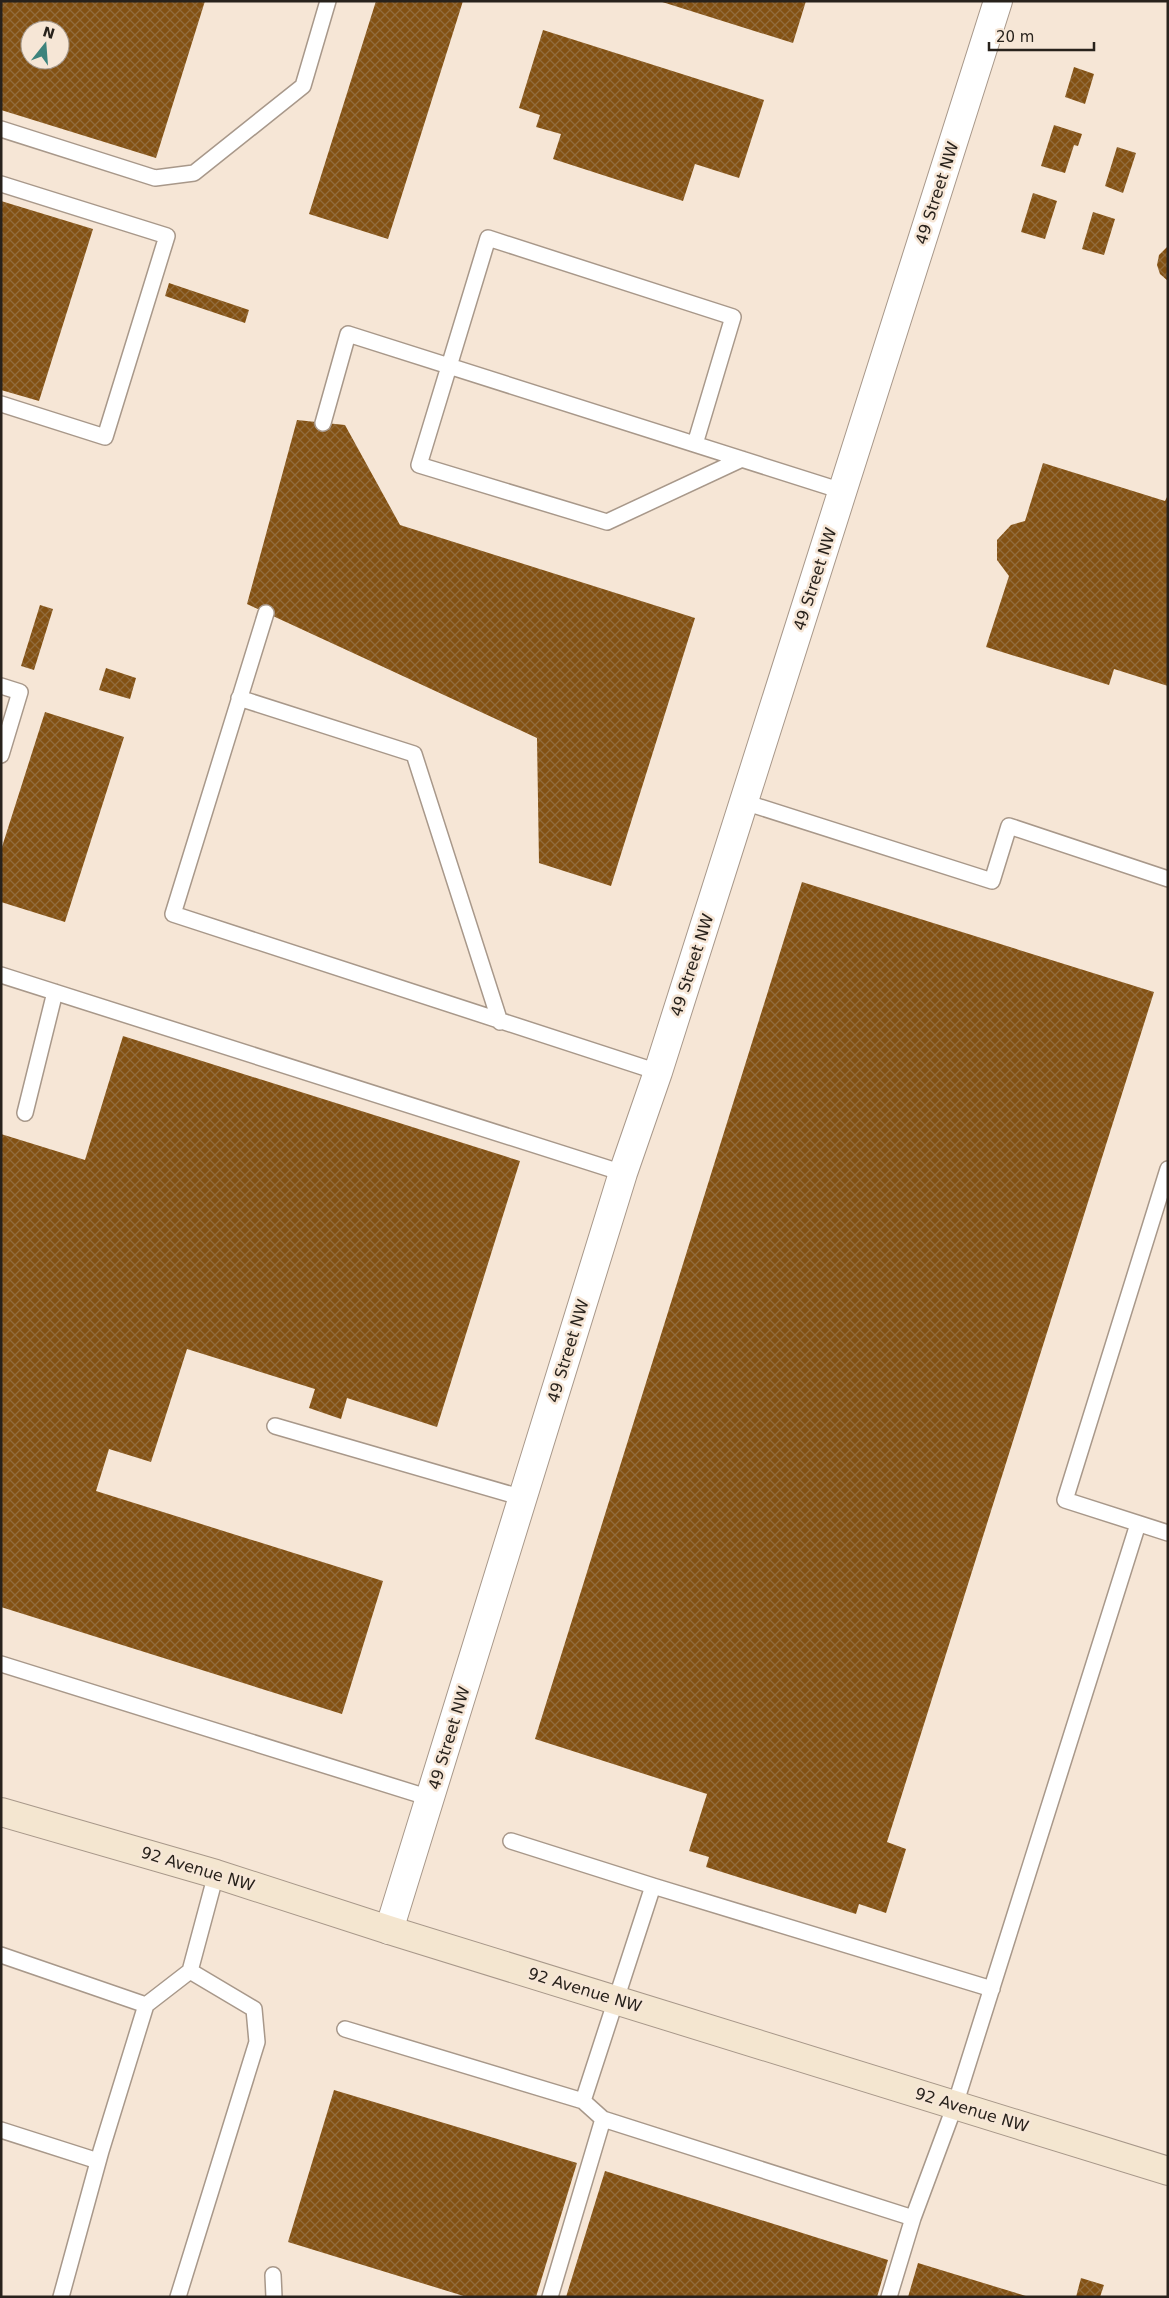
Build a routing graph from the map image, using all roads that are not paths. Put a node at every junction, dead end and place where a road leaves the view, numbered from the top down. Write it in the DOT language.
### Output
graph roads {
  1 [pos="328,1"];
  2 [pos="998,1"];
  3 [pos="1,129"];
  4 [pos="1,184"];
  5 [pos="448,365"];
  6 [pos="1,404"];
  7 [pos="323,423"];
  8 [pos="695,444"];
  9 [pos="742,459"];
  10 [pos="842,491"];
  11 [pos="266,612"];
  12 [pos="1,686"];
  13 [pos="239,698"];
  14 [pos="1,756"];
  15 [pos="744,802"];
  16 [pos="1168,878"];
  17 [pos="1,975"];
  18 [pos="55,992"];
  19 [pos="500,1022"];
  20 [pos="658,1072"];
  21 [pos="25,1113"];
  22 [pos="1168,1169"];
  23 [pos="623,1173"];
  24 [pos="275,1426"];
  25 [pos="523,1498"];
  26 [pos="1138,1524"];
  27 [pos="1168,1533"];
  28 [pos="1,1664"];
  29 [pos="430,1798"];
  30 [pos="1,1812"];
  31 [pos="511,1841"];
  32 [pos="216,1874"];
  33 [pos="653,1886"];
  34 [pos="389,1930"];
  35 [pos="1,1955"];
  36 [pos="190,1971"];
  37 [pos="992,1989"];
  38 [pos="616,2000"];
  39 [pos="146,2005"];
  40 [pos="345,2029"];
  41 [pos="584,2101"];
  42 [pos="955,2105"];
  43 [pos="603,2119"];
  44 [pos="1,2130"];
  45 [pos="98,2161"];
  46 [pos="1168,2171"];
  47 [pos="913,2218"];
  48 [pos="273,2275"];
  49 [pos="61,2297"];
  50 [pos="178,2297"];
  51 [pos="274,2297"];
  52 [pos="550,2297"];
  53 [pos="889,2297"];
  1 -- 3 [label="lane"];
  2 -- 10 [label="street, 49 Street NW"];
  4 -- 6 [label="lane"];
  5 -- 7 [label="lane"];
  5 -- 8 [label="lane"];
  5 -- 8 [label="lane"];
  5 -- 9 [label="lane"];
  8 -- 9 [label="lane"];
  9 -- 10 [label="lane"];
  10 -- 15 [label="street, 49 Street NW"];
  11 -- 13 [label="lane"];
  12 -- 14 [label="lane"];
  13 -- 19 [label="lane"];
  13 -- 19 [label="lane"];
  15 -- 16 [label="lane"];
  15 -- 20 [label="street, 49 Street NW"];
  17 -- 18 [label="lane"];
  18 -- 21 [label="lane"];
  18 -- 23 [label="lane"];
  19 -- 20 [label="lane"];
  20 -- 23 [label="street, 49 Street NW"];
  22 -- 26 [label="lane"];
  23 -- 25 [label="street, 49 Street NW"];
  24 -- 25 [label="lane"];
  25 -- 29 [label="street, 49 Street NW"];
  26 -- 27 [label="lane"];
  26 -- 37 [label="lane"];
  28 -- 29 [label="lane"];
  29 -- 34 [label="street, 49 Street NW"];
  30 -- 32 [label="main road, 92 Avenue NW"];
  31 -- 33 [label="lane"];
  32 -- 34 [label="main road, 92 Avenue NW"];
  32 -- 36 [label="lane"];
  33 -- 37 [label="lane"];
  33 -- 38 [label="lane"];
  34 -- 38 [label="main road, 92 Avenue NW"];
  35 -- 39 [label="lane"];
  36 -- 39 [label="lane"];
  36 -- 50 [label="lane"];
  37 -- 42 [label="lane"];
  38 -- 41 [label="lane"];
  38 -- 42 [label="main road, 92 Avenue NW"];
  39 -- 45 [label="lane"];
  40 -- 41 [label="lane"];
  41 -- 43 [label="lane"];
  42 -- 46 [label="main road, 92 Avenue NW"];
  42 -- 47 [label="lane"];
  43 -- 47 [label="lane"];
  43 -- 52 [label="lane"];
  44 -- 45 [label="lane"];
  45 -- 49 [label="lane"];
  47 -- 53 [label="lane"];
  48 -- 51 [label="lane"];
}
